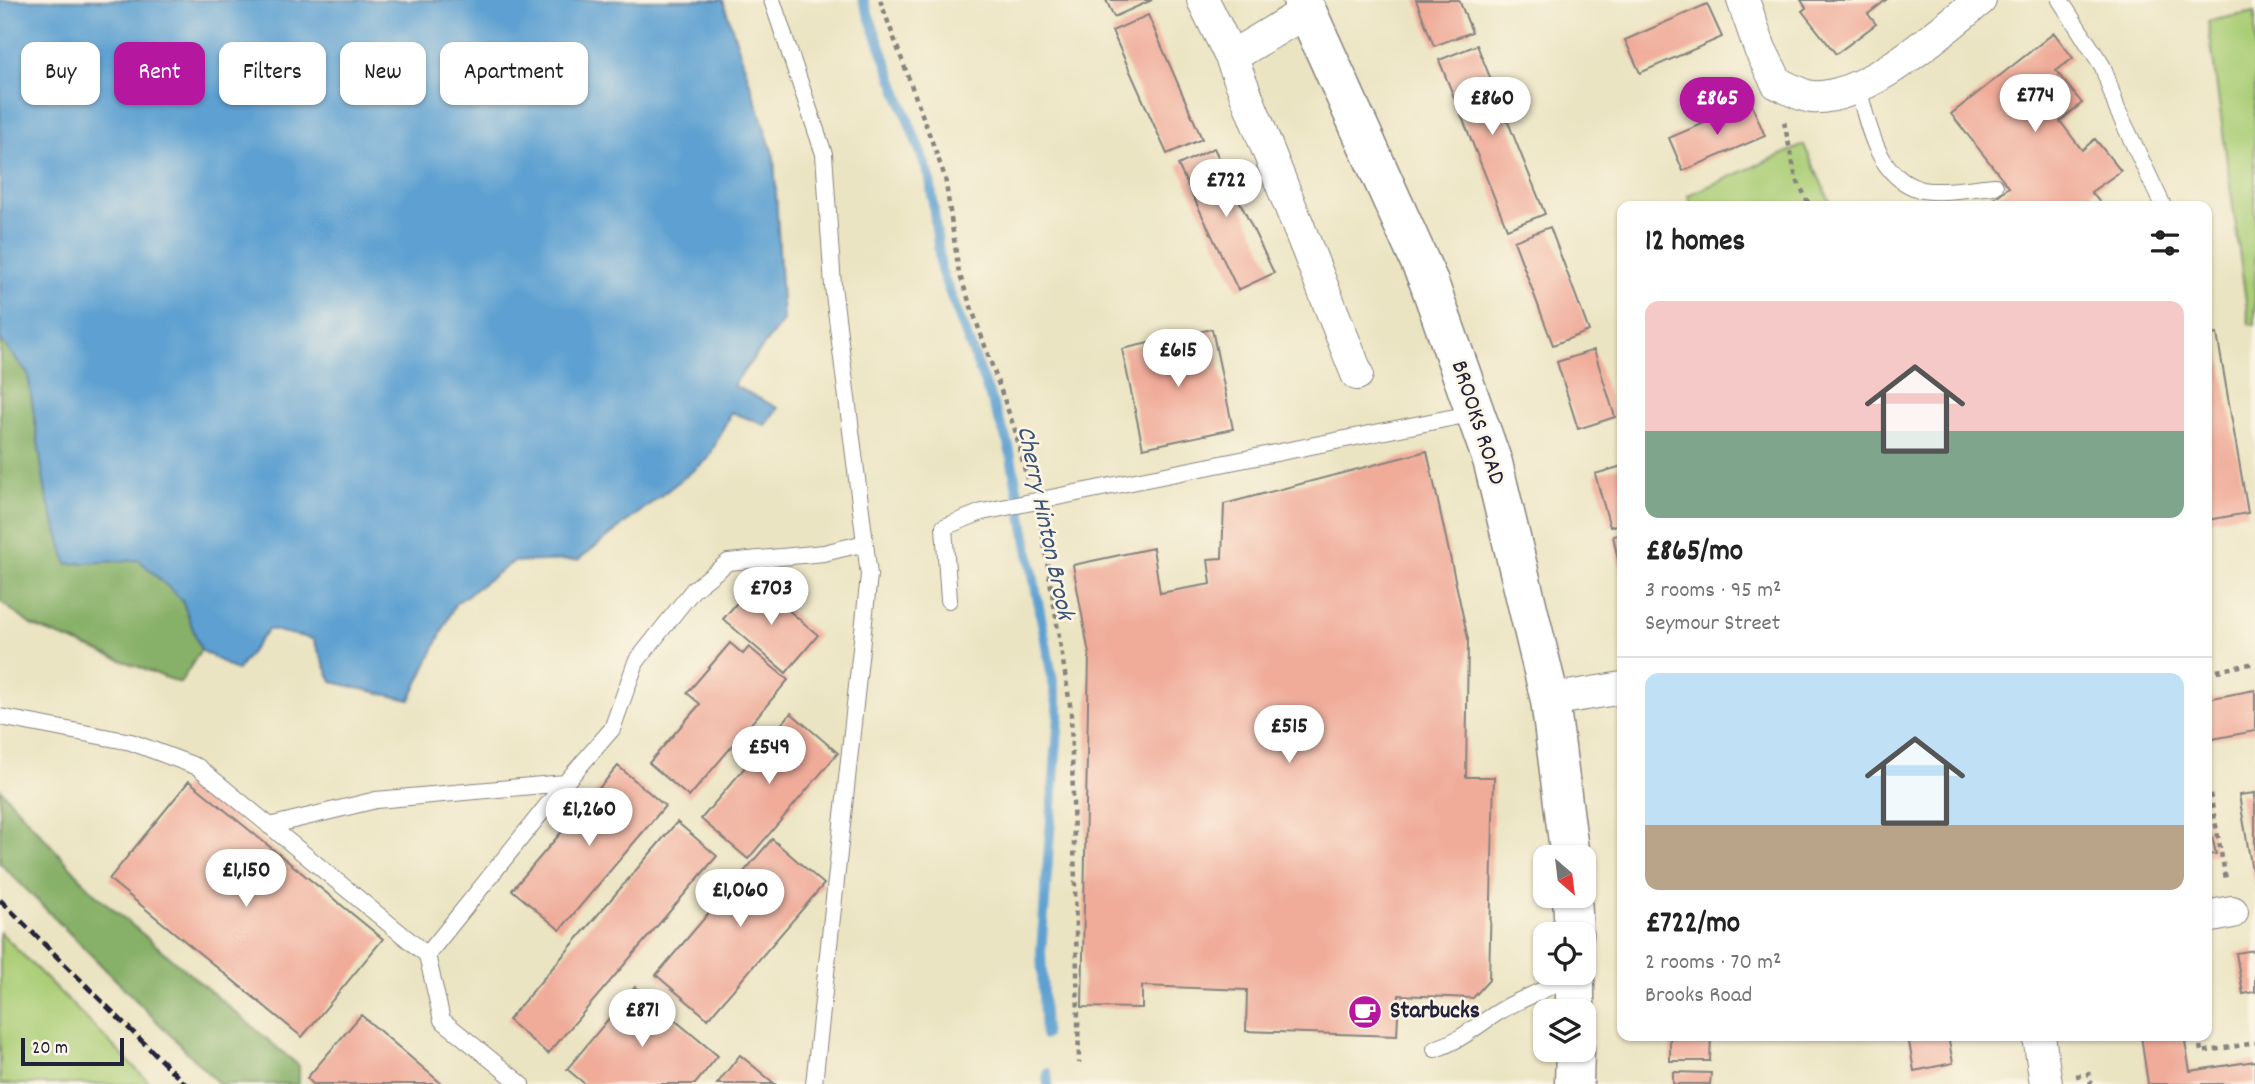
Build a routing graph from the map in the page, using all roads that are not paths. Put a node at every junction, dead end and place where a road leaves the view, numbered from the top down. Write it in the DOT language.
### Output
graph roads {
  1 [pos="772,0"];
  2 [pos="1203,0"];
  3 [pos="1743,0"];
  4 [pos="1980,0"];
  5 [pos="2060,0"];
  6 [pos="1304,6"];
  7 [pos="1231,57"];
  8 [pos="1858,88"];
  9 [pos="1995,187"];
  10 [pos="2161,201"];
  11 [pos="1357,374"];
  12 [pos="1476,413"];
  13 [pos="865,543"];
  14 [pos="949,600"];
  15 [pos="1617,689"];
  16 [pos="1550,700"];
  17 [pos="0,717"];
  18 [pos="565,783"];
  19 [pos="269,825"];
  20 [pos="1568,845"];
  21 [pos="427,955"];
  22 [pos="1555,985"];
  23 [pos="2040,1041"];
  24 [pos="1435,1049"];
  25 [pos="1575,1062"];
  26 [pos="521,1084"];
  27 [pos="814,1084"];
  28 [pos="1574,1084"];
  29 [pos="2046,1084"];
  1 -- 13 [label="lane"];
  2 -- 7 [label="street"];
  3 -- 8 [label="street"];
  4 -- 8 [label="street"];
  5 -- 10 [label="lane"];
  6 -- 7 [label="street, BROOKS ROAD"];
  6 -- 12 [label="main road, BROOKS ROAD"];
  7 -- 11 [label="street"];
  8 -- 9 [label="lane"];
  12 -- 14 [label="lane"];
  12 -- 16 [label="main road, BROOKS ROAD"];
  13 -- 18 [label="lane"];
  13 -- 27 [label="lane"];
  15 -- 16 [label="street"];
  16 -- 20 [label="main road, BROOKS ROAD"];
  17 -- 19 [label="lane"];
  18 -- 19 [label="lane"];
  18 -- 21 [label="lane"];
  19 -- 21 [label="lane"];
  21 -- 26 [label="lane"];
  22 -- 24 [label="lane"];
  23 -- 29 [label="street"];
  25 -- 28 [label="main road"];
}
